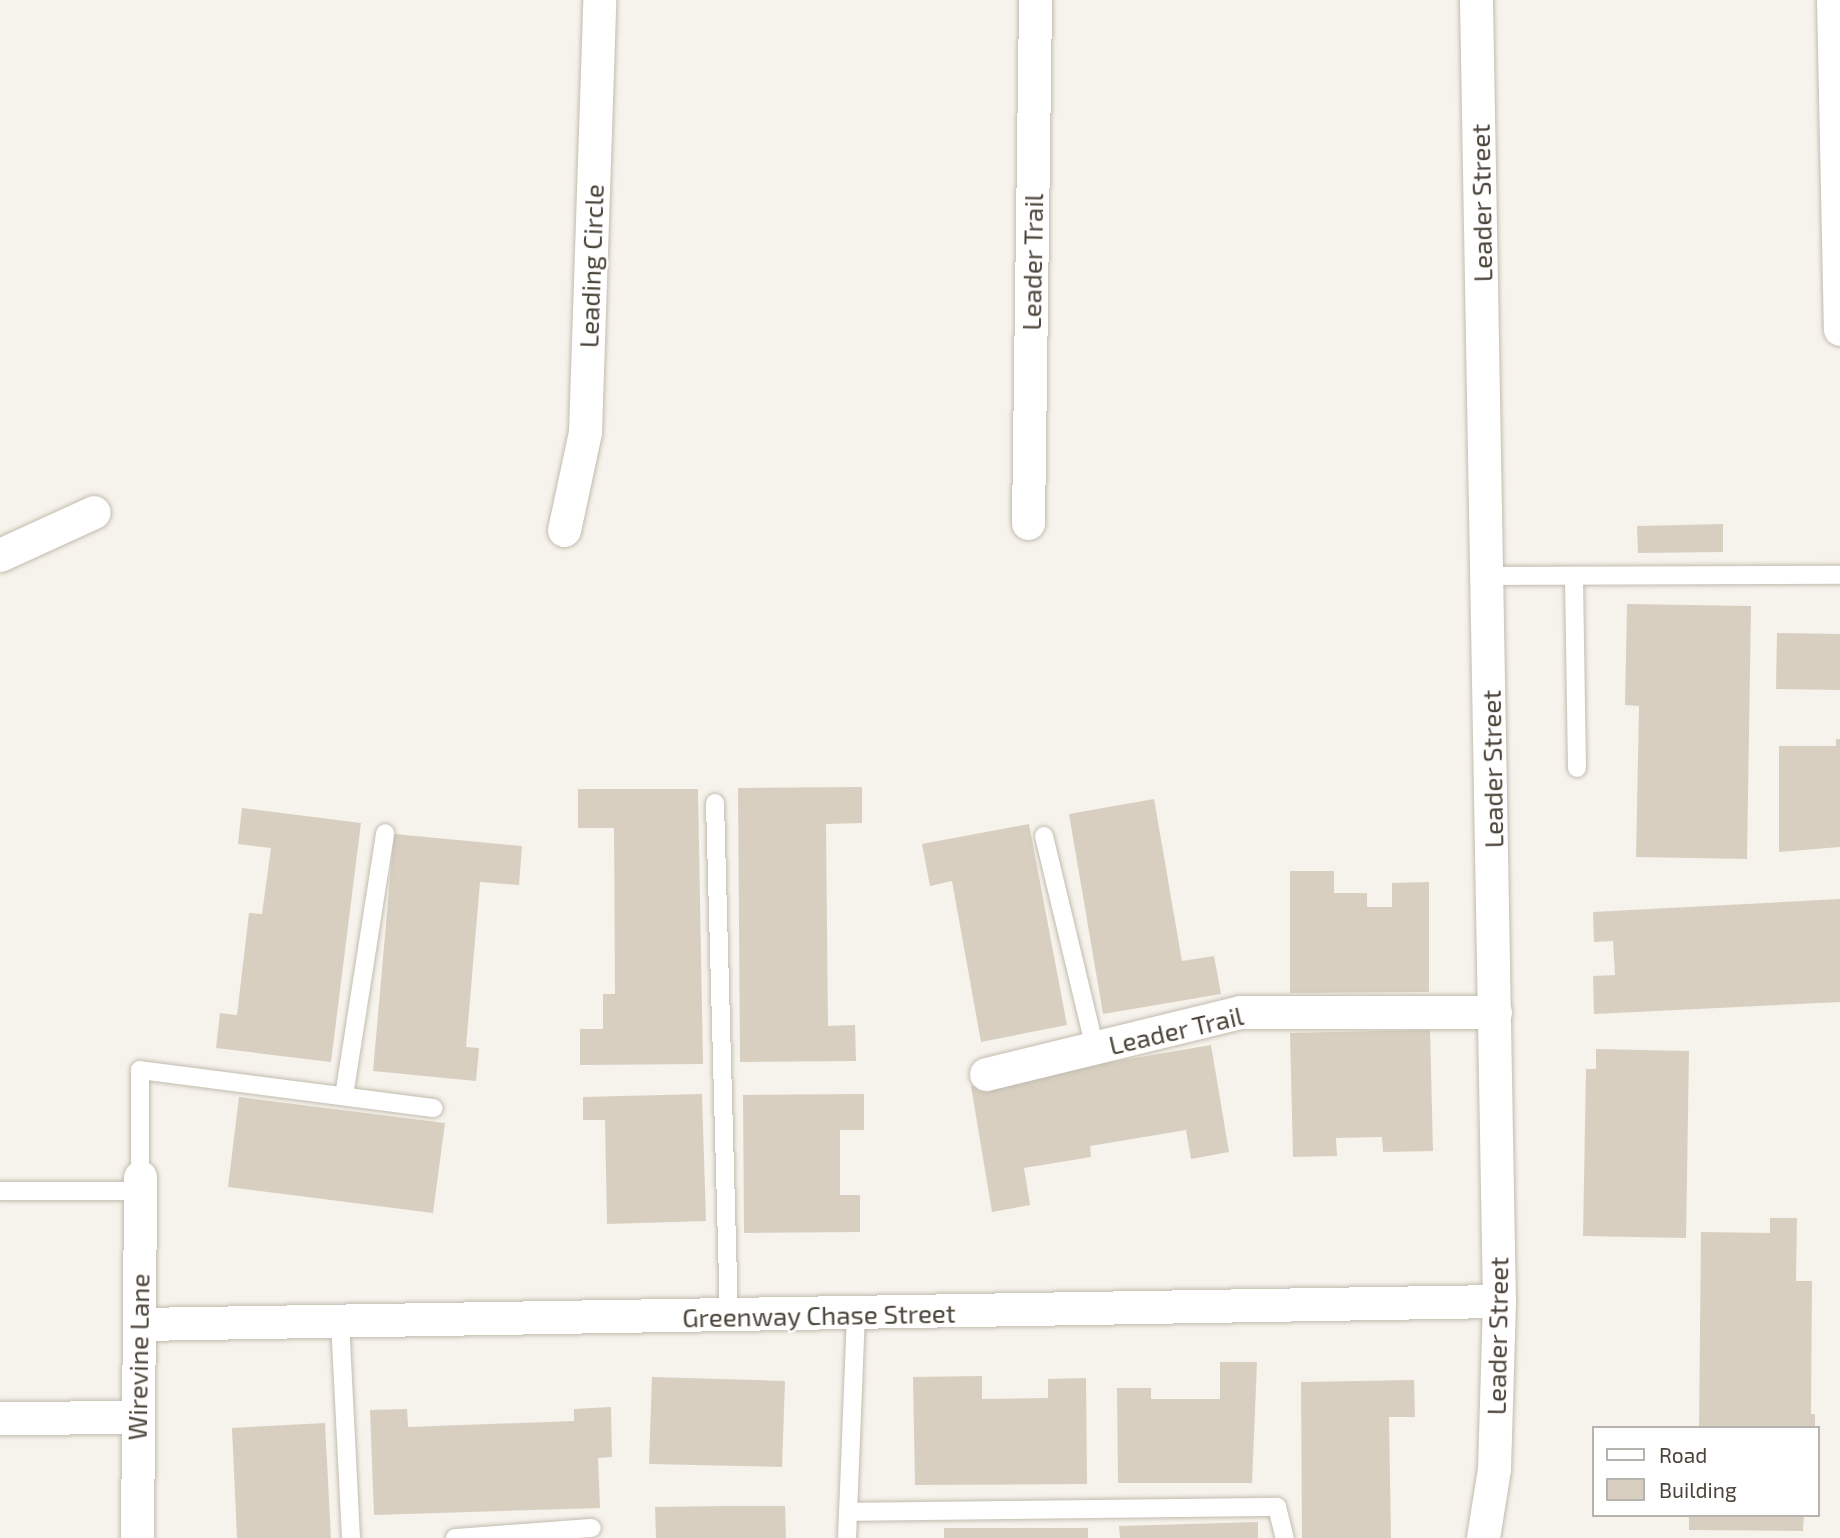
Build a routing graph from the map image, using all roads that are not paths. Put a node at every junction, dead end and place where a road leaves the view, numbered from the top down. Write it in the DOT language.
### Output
graph roads {
  1 [pos="599,0"];
  2 [pos="1035,0"];
  3 [pos="1476,0"];
  4 [pos="1833,0"];
  5 [pos="1840,329"];
  6 [pos="94,512"];
  7 [pos="1028,523"];
  8 [pos="564,530"];
  9 [pos="0,555"];
  10 [pos="1840,575"];
  11 [pos="1489,576"];
  12 [pos="1574,578"];
  13 [pos="1577,768"];
  14 [pos="715,803"];
  15 [pos="385,833"];
  16 [pos="1044,836"];
  17 [pos="1495,1012"];
  18 [pos="1096,1048"];
  19 [pos="986,1074"];
  20 [pos="344,1097"];
  21 [pos="434,1108"];
  22 [pos="140,1184"];
  23 [pos="0,1191"];
  24 [pos="1499,1301"];
  25 [pos="856,1315"];
  26 [pos="729,1317"];
  27 [pos="340,1321"];
  28 [pos="139,1324"];
  29 [pos="138,1417"];
  30 [pos="0,1418"];
  31 [pos="848,1512"];
  32 [pos="593,1528"];
  33 [pos="137,1538"];
  34 [pos="351,1538"];
  35 [pos="455,1538"];
  36 [pos="847,1538"];
  37 [pos="1285,1538"];
  38 [pos="1483,1538"];
  1 -- 8 [label="street, Leading Circle"];
  2 -- 7 [label="street, Leader Trail"];
  3 -- 11 [label="street, Leader Street"];
  4 -- 5 [label="street"];
  6 -- 9 [label="street"];
  10 -- 12 [label="lane"];
  11 -- 12 [label="lane"];
  11 -- 17 [label="street, Leader Street"];
  12 -- 13 [label="lane"];
  14 -- 26 [label="lane"];
  15 -- 20 [label="lane"];
  16 -- 18 [label="lane"];
  17 -- 18 [label="street, Leader Trail"];
  17 -- 24 [label="street, Leader Street"];
  18 -- 19 [label="street, Leader Trail"];
  20 -- 21 [label="lane"];
  20 -- 22 [label="lane"];
  22 -- 23 [label="lane"];
  22 -- 28 [label="street, Wirevine Lane"];
  24 -- 25 [label="street, Greenway Chase Street"];
  24 -- 38 [label="street, Leader Street"];
  25 -- 26 [label="street, Greenway Chase Street"];
  25 -- 31 [label="lane"];
  26 -- 27 [label="street, Greenway Chase Street"];
  27 -- 28 [label="street, Greenway Chase Street"];
  27 -- 34 [label="lane"];
  28 -- 29 [label="street, Wirevine Lane"];
  29 -- 30 [label="street"];
  29 -- 33 [label="street, Wirevine Lane"];
  31 -- 36 [label="lane"];
  31 -- 37 [label="lane"];
  32 -- 35 [label="lane"];
}
